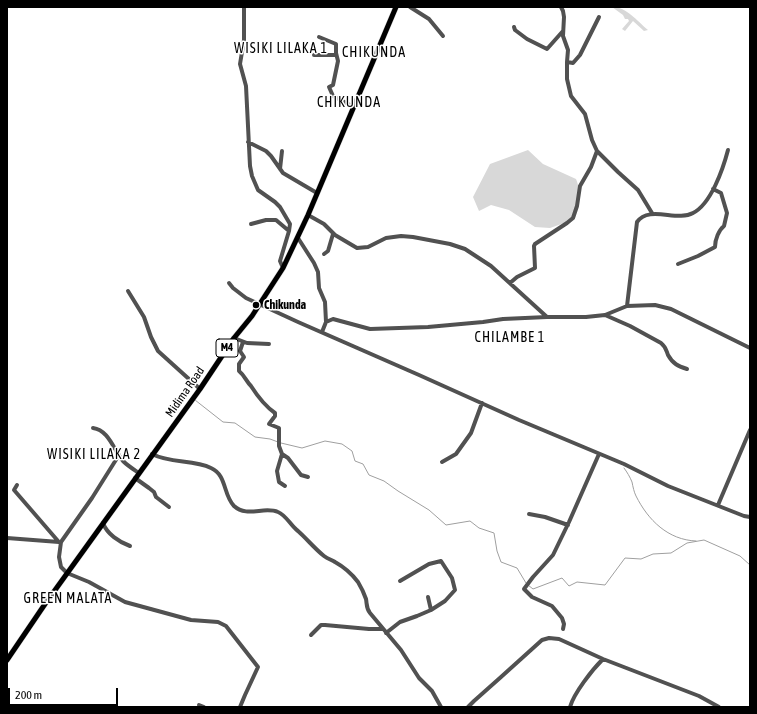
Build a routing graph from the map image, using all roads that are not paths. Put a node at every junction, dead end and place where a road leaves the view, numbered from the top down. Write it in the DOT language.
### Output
graph roads {
  1 [pos="244,7"];
  2 [pos="396,7"];
  3 [pos="410,7"];
  4 [pos="561,7"];
  5 [pos="599,17"];
  6 [pos="514,27"];
  7 [pos="563,30"];
  8 [pos="443,36"];
  9 [pos="319,37"];
  10 [pos="336,53"];
  11 [pos="314,55"];
  12 [pos="567,62"];
  13 [pos="354,107"];
  14 [pos="248,142"];
  15 [pos="282,150"];
  16 [pos="728,150"];
  17 [pos="598,151"];
  18 [pos="280,170"];
  19 [pos="713,189"];
  20 [pos="317,193"];
  21 [pos="652,214"];
  22 [pos="308,215"];
  23 [pos="251,224"];
  24 [pos="289,231"];
  25 [pos="333,234"];
  26 [pos="298,238"];
  27 [pos="324,254"];
  28 [pos="678,264"];
  29 [pos="283,268"];
  30 [pos="229,283"];
  31 [pos="510,283"];
  32 [pos="128,292"];
  33 [pos="260,304"];
  34 [pos="627,306"];
  35 [pos="605,315"];
  36 [pos="547,317"];
  37 [pos="326,322"];
  38 [pos="322,332"];
  39 [pos="234,338"];
  40 [pos="243,342"];
  41 [pos="269,344"];
  42 [pos="750,348"];
  43 [pos="687,369"];
  44 [pos="200,388"];
  45 [pos="482,403"];
  46 [pos="93,428"];
  47 [pos="750,430"];
  48 [pos="152,454"];
  49 [pos="282,454"];
  50 [pos="599,454"];
  51 [pos="119,455"];
  52 [pos="442,462"];
  53 [pos="137,476"];
  54 [pos="308,477"];
  55 [pos="17,485"];
  56 [pos="285,486"];
  57 [pos="718,506"];
  58 [pos="169,507"];
  59 [pos="529,514"];
  60 [pos="750,517"];
  61 [pos="103,523"];
  62 [pos="568,525"];
  63 [pos="7,538"];
  64 [pos="60,542"];
  65 [pos="130,546"];
  66 [pos="68,573"];
  67 [pos="400,581"];
  68 [pos="428,597"];
  69 [pos="431,610"];
  70 [pos="383,629"];
  71 [pos="563,629"];
  72 [pos="386,633"];
  73 [pos="311,635"];
  74 [pos="603,659"];
  75 [pos="7,660"];
  76 [pos="199,705"];
  77 [pos="204,707"];
  78 [pos="240,707"];
  79 [pos="441,707"];
  80 [pos="468,707"];
  81 [pos="570,707"];
  82 [pos="719,707"];
  1 -- 14 [label="street"];
  2 -- 13 [label="main road, Midima Road / M4"];
  3 -- 8 [label="street"];
  4 -- 7 [label="street"];
  5 -- 12 [label="street"];
  6 -- 7 [label="street"];
  7 -- 12 [label="street"];
  9 -- 10 [label="street"];
  10 -- 11 [label="street"];
  10 -- 13 [label="street"];
  12 -- 17 [label="street"];
  13 -- 20 [label="main road, Midima Road / M4"];
  14 -- 18 [label="street"];
  14 -- 24 [label="street"];
  15 -- 18 [label="street"];
  16 -- 19 [label="street"];
  17 -- 21 [label="street"];
  17 -- 31 [label="street"];
  18 -- 20 [label="street"];
  19 -- 21 [label="street"];
  19 -- 28 [label="street"];
  20 -- 22 [label="main road, Midima Road / M4"];
  21 -- 34 [label="street"];
  22 -- 25 [label="street"];
  22 -- 26 [label="main road, Midima Road / M4"];
  23 -- 24 [label="street"];
  24 -- 29 [label="street"];
  25 -- 27 [label="street"];
  25 -- 31 [label="street"];
  26 -- 29 [label="main road, Midima Road / M4"];
  26 -- 37 [label="street"];
  29 -- 33 [label="main road, Midima Road / M4"];
  30 -- 33 [label="street"];
  31 -- 36 [label="street"];
  32 -- 44 [label="street"];
  33 -- 38 [label="street"];
  33 -- 39 [label="main road, Midima Road / M4"];
  34 -- 35 [label="street"];
  34 -- 42 [label="street"];
  35 -- 36 [label="street"];
  35 -- 43 [label="street"];
  36 -- 37 [label="street"];
  37 -- 38 [label="street"];
  38 -- 45 [label="street"];
  39 -- 40 [label="street"];
  39 -- 44 [label="main road, Midima Road / M4"];
  40 -- 41 [label="street"];
  40 -- 49 [label="street"];
  44 -- 48 [label="main road, Midima Road / M4"];
  45 -- 50 [label="street"];
  45 -- 52 [label="street"];
  46 -- 51 [label="street"];
  47 -- 57 [label="street"];
  48 -- 53 [label="main road, Midima Road / M4"];
  48 -- 70 [label="street"];
  49 -- 54 [label="street"];
  49 -- 56 [label="street"];
  50 -- 57 [label="street"];
  50 -- 62 [label="street"];
  51 -- 53 [label="street"];
  51 -- 64 [label="street"];
  53 -- 58 [label="street"];
  53 -- 61 [label="main road, Midima Road / M4"];
  55 -- 64 [label="street"];
  57 -- 60 [label="street"];
  59 -- 62 [label="street"];
  61 -- 65 [label="street"];
  61 -- 66 [label="main road, Midima Road / M4"];
  62 -- 71 [label="street"];
  63 -- 64 [label="street"];
  64 -- 66 [label="street"];
  66 -- 75 [label="main road, Midima Road / M4"];
  66 -- 78 [label="street"];
  67 -- 69 [label="street"];
  68 -- 69 [label="street"];
  69 -- 72 [label="street"];
  70 -- 72 [label="street"];
  70 -- 73 [label="street"];
  72 -- 79 [label="street"];
  74 -- 80 [label="street"];
  74 -- 81 [label="street"];
  74 -- 82 [label="street"];
  76 -- 77 [label="street"];
}
